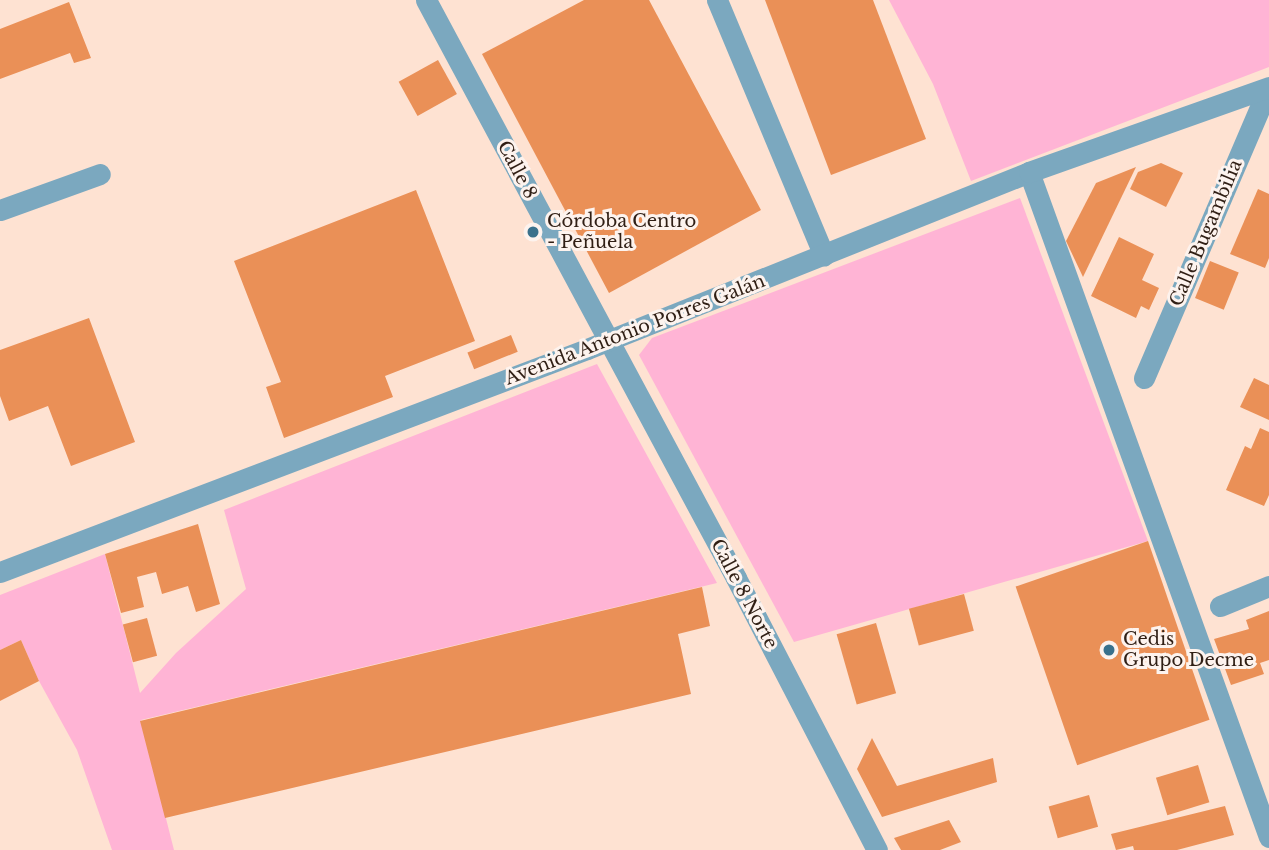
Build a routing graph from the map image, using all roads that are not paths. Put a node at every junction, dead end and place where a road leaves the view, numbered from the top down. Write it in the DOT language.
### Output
graph roads {
  1 [pos="426,0"];
  2 [pos="717,0"];
  3 [pos="1268,88"];
  4 [pos="1029,173"];
  5 [pos="100,174"];
  6 [pos="0,210"];
  7 [pos="824,256"];
  8 [pos="608,340"];
  9 [pos="1144,378"];
  10 [pos="0,572"];
  11 [pos="1269,586"];
  12 [pos="1220,606"];
  13 [pos="1269,837"];
  14 [pos="877,850"];
  1 -- 8 [label="street, Calle 8"];
  2 -- 7 [label="street"];
  3 -- 4 [label="street, Avenida Antonio Porres Galán"];
  3 -- 9 [label="street, Calle Bugambilia"];
  4 -- 7 [label="street, Avenida Antonio Porres Galán"];
  4 -- 13 [label="street"];
  5 -- 6 [label="street"];
  7 -- 8 [label="street, Avenida Antonio Porres Galán"];
  8 -- 10 [label="street, Avenida Antonio Porres Galán"];
  8 -- 14 [label="street, Calle 8 Norte"];
  11 -- 12 [label="street"];
}
